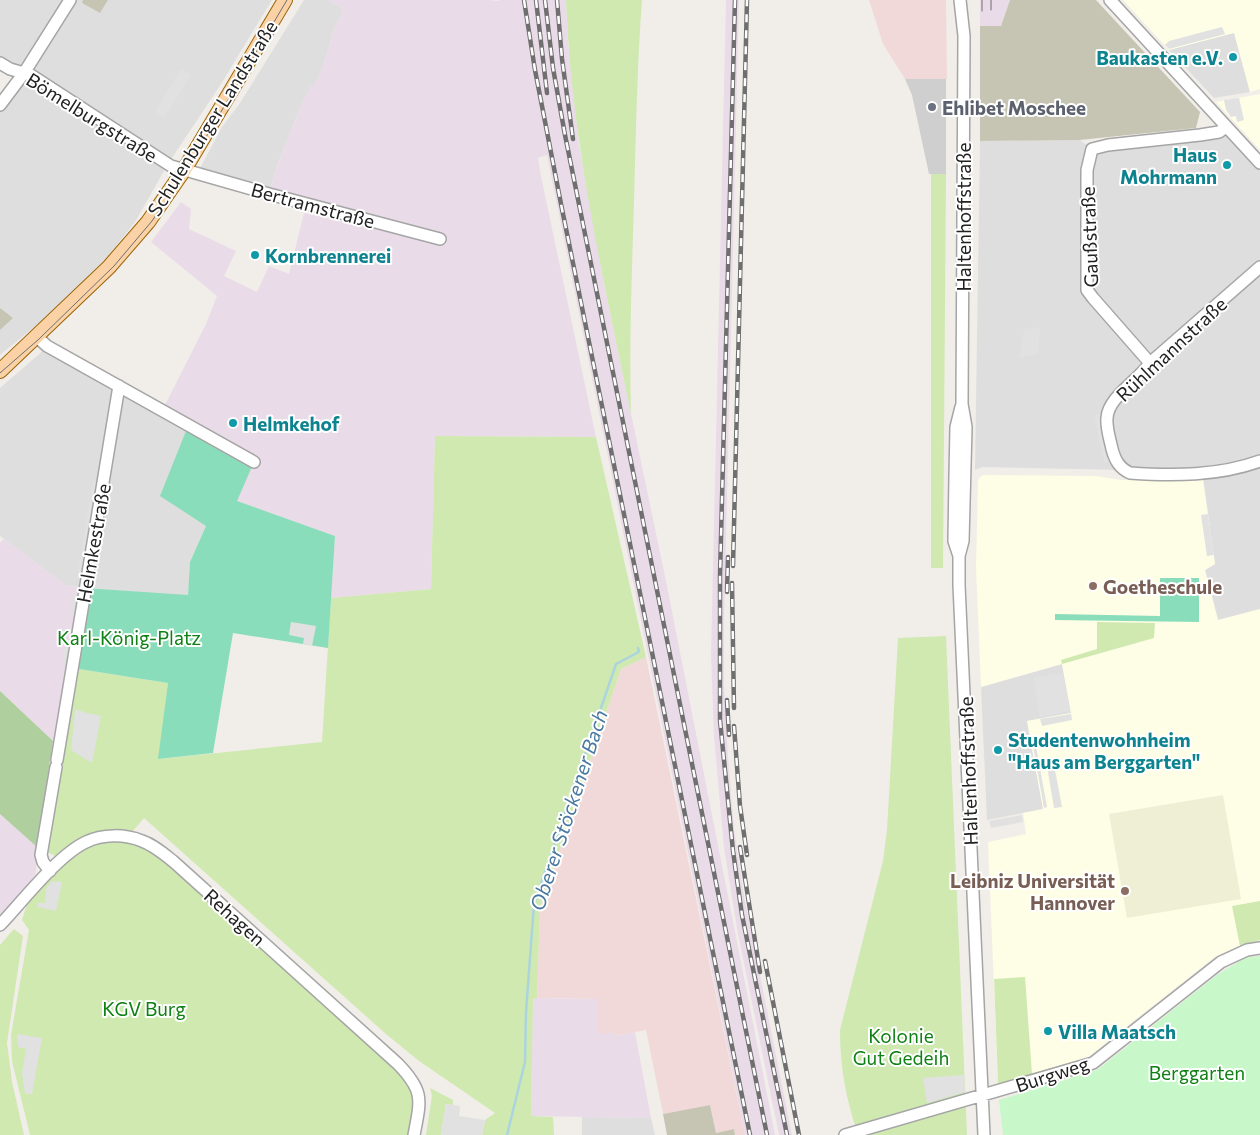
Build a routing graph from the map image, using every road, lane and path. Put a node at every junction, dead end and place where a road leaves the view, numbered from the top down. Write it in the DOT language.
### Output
graph roads {
  1 [pos="70,0"];
  2 [pos="285,0"];
  3 [pos="960,0"];
  4 [pos="1110,0"];
  5 [pos="0,63"];
  6 [pos="24,73"];
  7 [pos="0,105"];
  8 [pos="1226,126"];
  9 [pos="1260,164"];
  10 [pos="185,170"];
  11 [pos="440,239"];
  12 [pos="1260,267"];
  13 [pos="37,337"];
  14 [pos="1150,363"];
  15 [pos="3,366"];
  16 [pos="119,386"];
  17 [pos="1260,461"];
  18 [pos="254,462"];
  19 [pos="50,871"];
  20 [pos="0,925"];
  21 [pos="1260,948"];
  22 [pos="982,1096"];
  23 [pos="414,1135"];
  24 [pos="845,1135"];
  25 [pos="984,1135"];
  1 -- 6 [label="street"];
  2 -- 10 [label="main road, Schulenburger Landstraße"];
  3 -- 22 [label="street, Haltenhoffstraße"];
  4 -- 8 [label="street"];
  5 -- 6 [label="street, Bömelburgstraße"];
  6 -- 7 [label="street"];
  6 -- 10 [label="street, Bömelburgstraße"];
  8 -- 9 [label="street"];
  8 -- 14 [label="street, Gaußstraße"];
  10 -- 11 [label="street, Bertramstraße"];
  10 -- 13 [label="main road, Schulenburger Landstraße"];
  12 -- 14 [label="street, Rühlmannstraße"];
  13 -- 15 [label="main road, Schulenburger Landstraße"];
  13 -- 16 [label="street"];
  14 -- 17 [label="street, Rühlmannstraße"];
  16 -- 18 [label="street"];
  16 -- 19 [label="street, Helmkestraße"];
  19 -- 20 [label="street, Rehagen"];
  19 -- 23 [label="street, Rehagen"];
  21 -- 22 [label="street, Burgweg"];
  22 -- 24 [label="street, Burgweg"];
  22 -- 25 [label="street, Haltenhoffstraße"];
}
